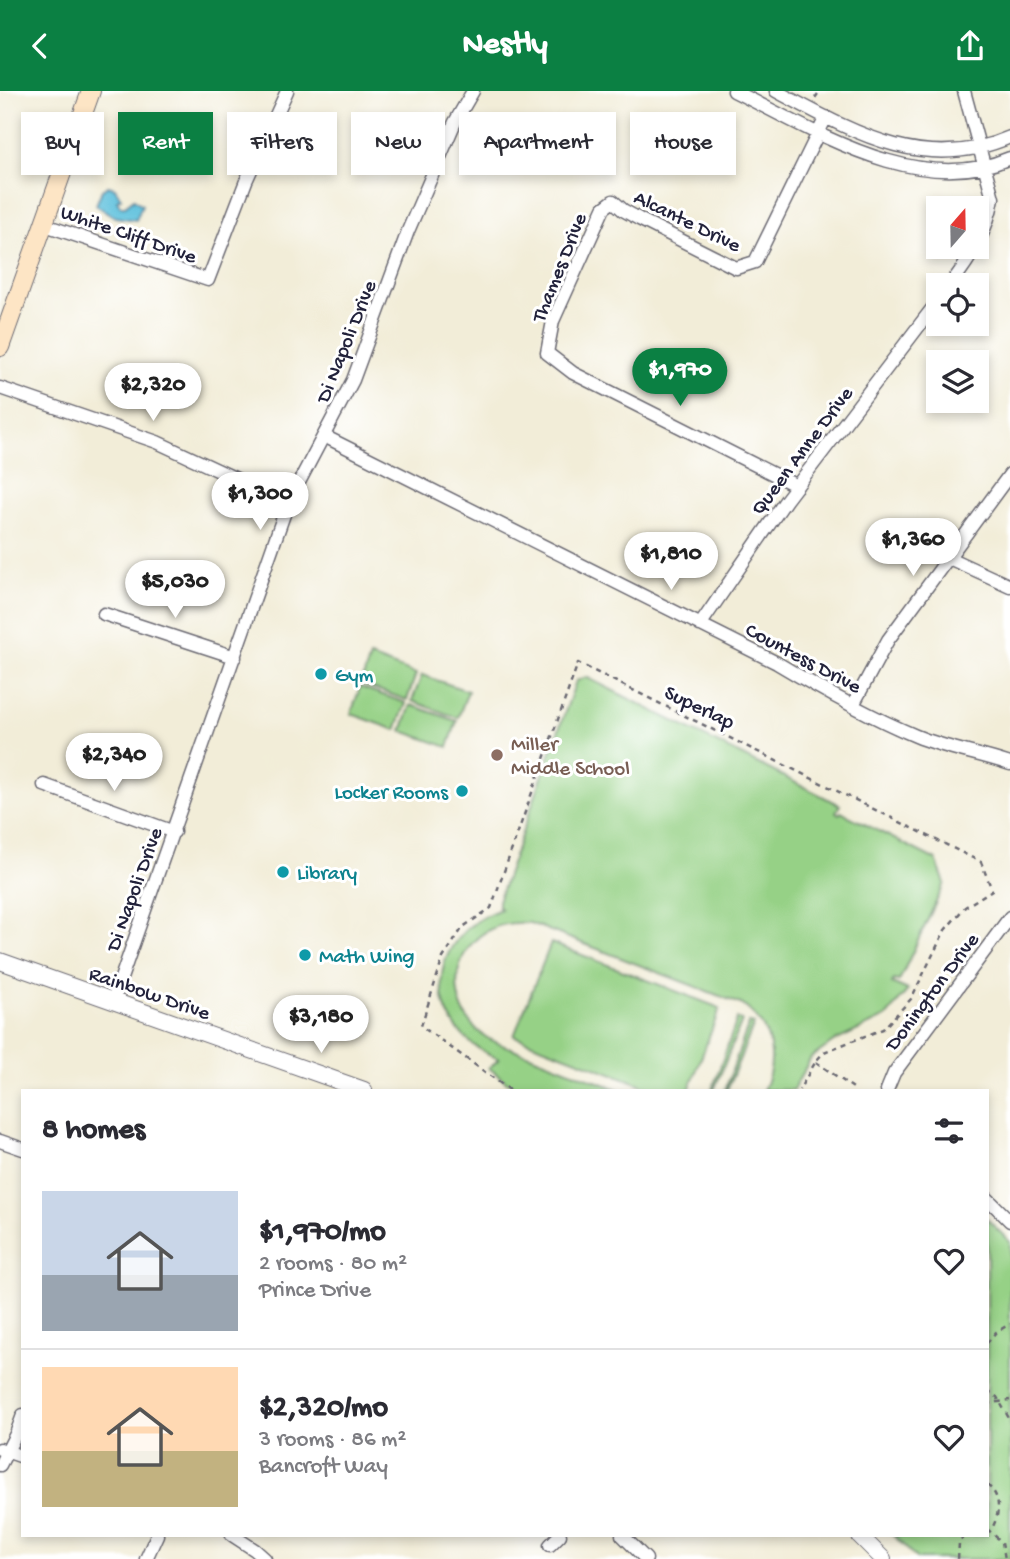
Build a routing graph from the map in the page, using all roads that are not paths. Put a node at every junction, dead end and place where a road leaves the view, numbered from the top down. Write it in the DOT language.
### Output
graph roads {
  1 [pos="92,91"];
  2 [pos="287,91"];
  3 [pos="473,91"];
  4 [pos="734,91"];
  5 [pos="776,91"];
  6 [pos="964,91"];
  7 [pos="826,117"];
  8 [pos="818,133"];
  9 [pos="1010,137"];
  10 [pos="981,148"];
  11 [pos="1010,158"];
  12 [pos="986,167"];
  13 [pos="613,201"];
  14 [pos="42,224"];
  15 [pos="960,273"];
  16 [pos="926,317"];
  17 [pos="0,347"];
  18 [pos="0,388"];
  19 [pos="324,436"];
  20 [pos="1010,474"];
  21 [pos="797,486"];
  22 [pos="288,503"];
  23 [pos="949,558"];
  24 [pos="1010,586"];
  25 [pos="104,614"];
  26 [pos="700,625"];
  27 [pos="235,657"];
  28 [pos="853,705"];
  29 [pos="1010,764"];
  30 [pos="44,785"];
  31 [pos="174,832"];
  32 [pos="1010,916"];
  33 [pos="0,961"];
  34 [pos="113,1001"];
  35 [pos="343,1087"];
  36 [pos="887,1089"];
  37 [pos="0,1141"];
  38 [pos="21,1148"];
  39 [pos="989,1200"];
  40 [pos="1010,1221"];
  41 [pos="21,1419"];
  42 [pos="4,1450"];
  43 [pos="21,1456"];
  44 [pos="0,1465"];
  45 [pos="156,1537"];
  46 [pos="235,1537"];
  47 [pos="558,1537"];
  48 [pos="624,1537"];
  49 [pos="861,1537"];
  50 [pos="550,1545"];
  51 [pos="146,1559"];
  52 [pos="265,1559"];
  53 [pos="646,1559"];
  54 [pos="883,1559"];
  1 -- 14 [label="main road"];
  2 -- 14 [label="street, White Cliff Drive"];
  3 -- 19 [label="street, Di Napoli Drive"];
  4 -- 8 [label="street"];
  5 -- 7 [label="street"];
  6 -- 10 [label="street"];
  7 -- 8 [label="street, Alcante Drive"];
  7 -- 10 [label="street"];
  8 -- 12 [label="street"];
  8 -- 13 [label="street, Alcante Drive"];
  9 -- 10 [label="street"];
  10 -- 12 [label="street"];
  11 -- 12 [label="street"];
  12 -- 15 [label="street"];
  13 -- 21 [label="street, Thames Drive"];
  14 -- 17 [label="main road"];
  16 -- 21 [label="street, Queen Anne Drive"];
  18 -- 22 [label="street"];
  19 -- 22 [label="street, Di Napoli Drive"];
  19 -- 26 [label="street, Countess Drive"];
  20 -- 23 [label="street"];
  21 -- 26 [label="street, Queen Anne Drive"];
  22 -- 27 [label="street, Di Napoli Drive"];
  23 -- 24 [label="street"];
  23 -- 28 [label="street"];
  25 -- 27 [label="street"];
  26 -- 28 [label="street, Countess Drive"];
  27 -- 31 [label="street, Di Napoli Drive"];
  28 -- 29 [label="street, Countess Drive"];
  30 -- 31 [label="street"];
  31 -- 34 [label="street, Di Napoli Drive"];
  32 -- 36 [label="street, Donington Drive"];
  33 -- 34 [label="street, Rainbow Drive"];
  34 -- 35 [label="street, Rainbow Drive"];
  37 -- 38 [label="street"];
  39 -- 40 [label="street"];
  41 -- 42 [label="street"];
  42 -- 43 [label="street"];
  42 -- 44 [label="street"];
  45 -- 51 [label="street"];
  46 -- 52 [label="street"];
  47 -- 50 [label="street"];
  48 -- 53 [label="street"];
  49 -- 54 [label="street"];
}
